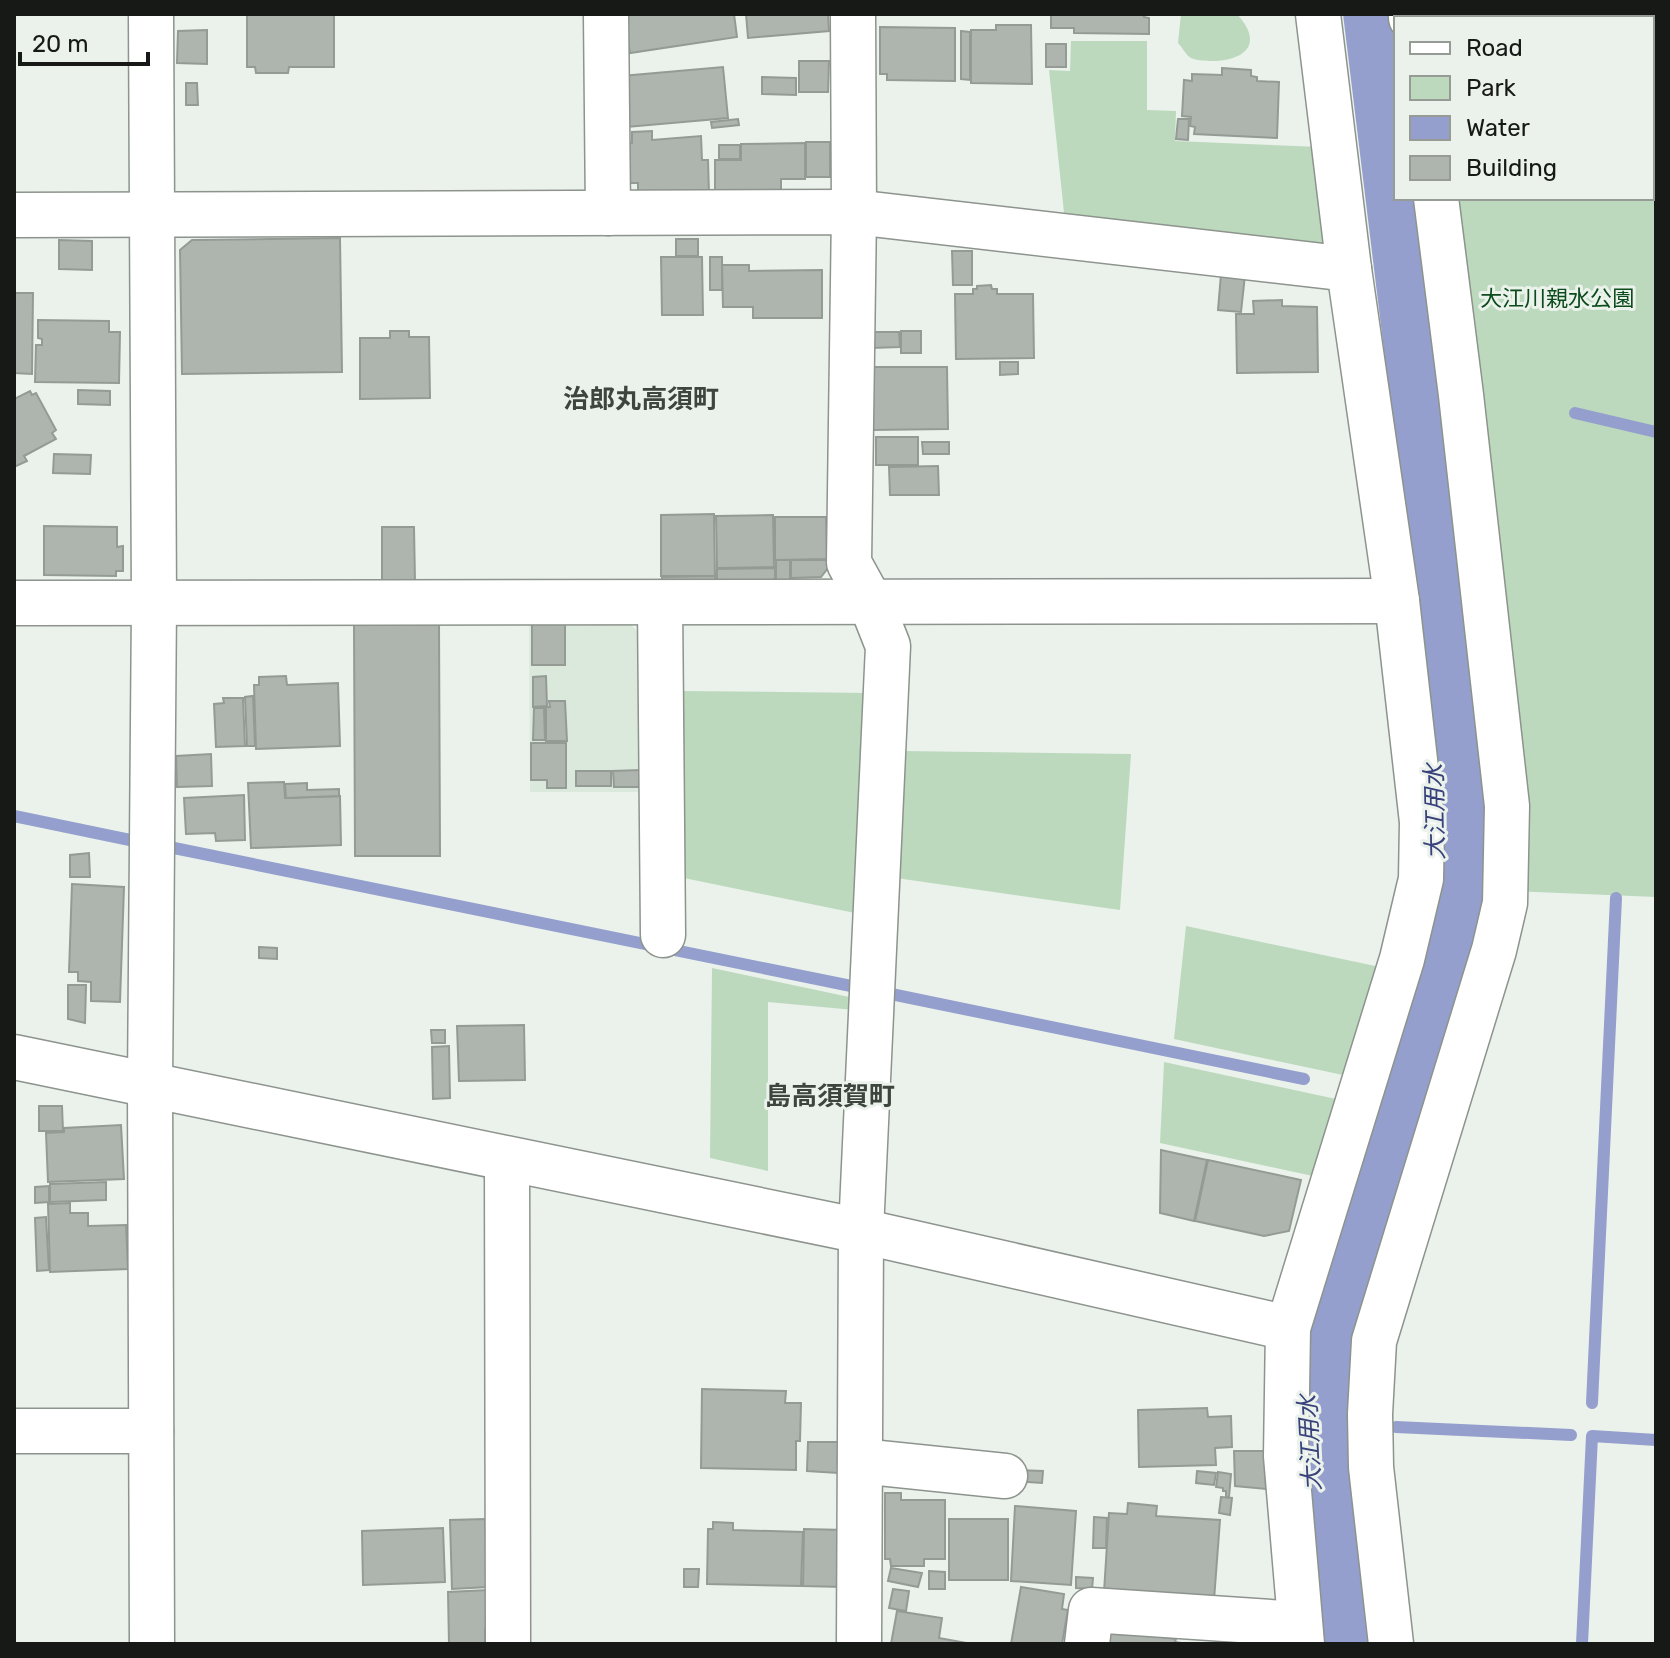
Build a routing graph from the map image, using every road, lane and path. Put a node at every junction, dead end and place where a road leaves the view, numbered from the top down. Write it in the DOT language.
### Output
graph roads {
  1 [pos="151,14"];
  2 [pos="606,14"];
  3 [pos="853,14"];
  4 [pos="1318,14"];
  5 [pos="1436,200"];
  6 [pos="854,212"];
  7 [pos="608,213"];
  8 [pos="14,215"];
  9 [pos="151,215"];
  10 [pos="1349,269"];
  11 [pos="1397,601"];
  12 [pos="14,603"];
  13 [pos="154,603"];
  14 [pos="660,603"];
  15 [pos="871,603"];
  16 [pos="663,935"];
  17 [pos="14,1057"];
  18 [pos="150,1085"];
  19 [pos="507,1160"];
  20 [pos="861,1231"];
  21 [pos="1288,1328"];
  22 [pos="14,1431"];
  23 [pos="151,1431"];
  24 [pos="860,1461"];
  25 [pos="1005,1476"];
  26 [pos="1301,1634"];
  27 [pos="152,1644"];
  28 [pos="508,1644"];
  29 [pos="859,1644"];
  30 [pos="1087,1644"];
  31 [pos="1391,1644"];
  1 -- 9 [label="street"];
  2 -- 7 [label="street"];
  3 -- 6 [label="street"];
  4 -- 10 [label="street"];
  5 -- 31 [label="street"];
  6 -- 7 [label="street"];
  6 -- 10 [label="street"];
  6 -- 15 [label="street"];
  7 -- 9 [label="street"];
  8 -- 9 [label="street"];
  9 -- 13 [label="street"];
  10 -- 11 [label="street"];
  11 -- 15 [label="street"];
  11 -- 21 [label="street"];
  12 -- 13 [label="street"];
  13 -- 14 [label="street"];
  13 -- 18 [label="street"];
  14 -- 15 [label="street"];
  14 -- 16 [label="street"];
  15 -- 20 [label="street"];
  17 -- 18 [label="street"];
  18 -- 19 [label="street"];
  18 -- 23 [label="street"];
  19 -- 20 [label="street"];
  19 -- 28 [label="street"];
  20 -- 21 [label="street"];
  20 -- 24 [label="street"];
  21 -- 26 [label="street"];
  22 -- 23 [label="street"];
  23 -- 27 [label="street"];
  24 -- 25 [label="street"];
  24 -- 29 [label="street"];
  26 -- 30 [label="street"];
}
